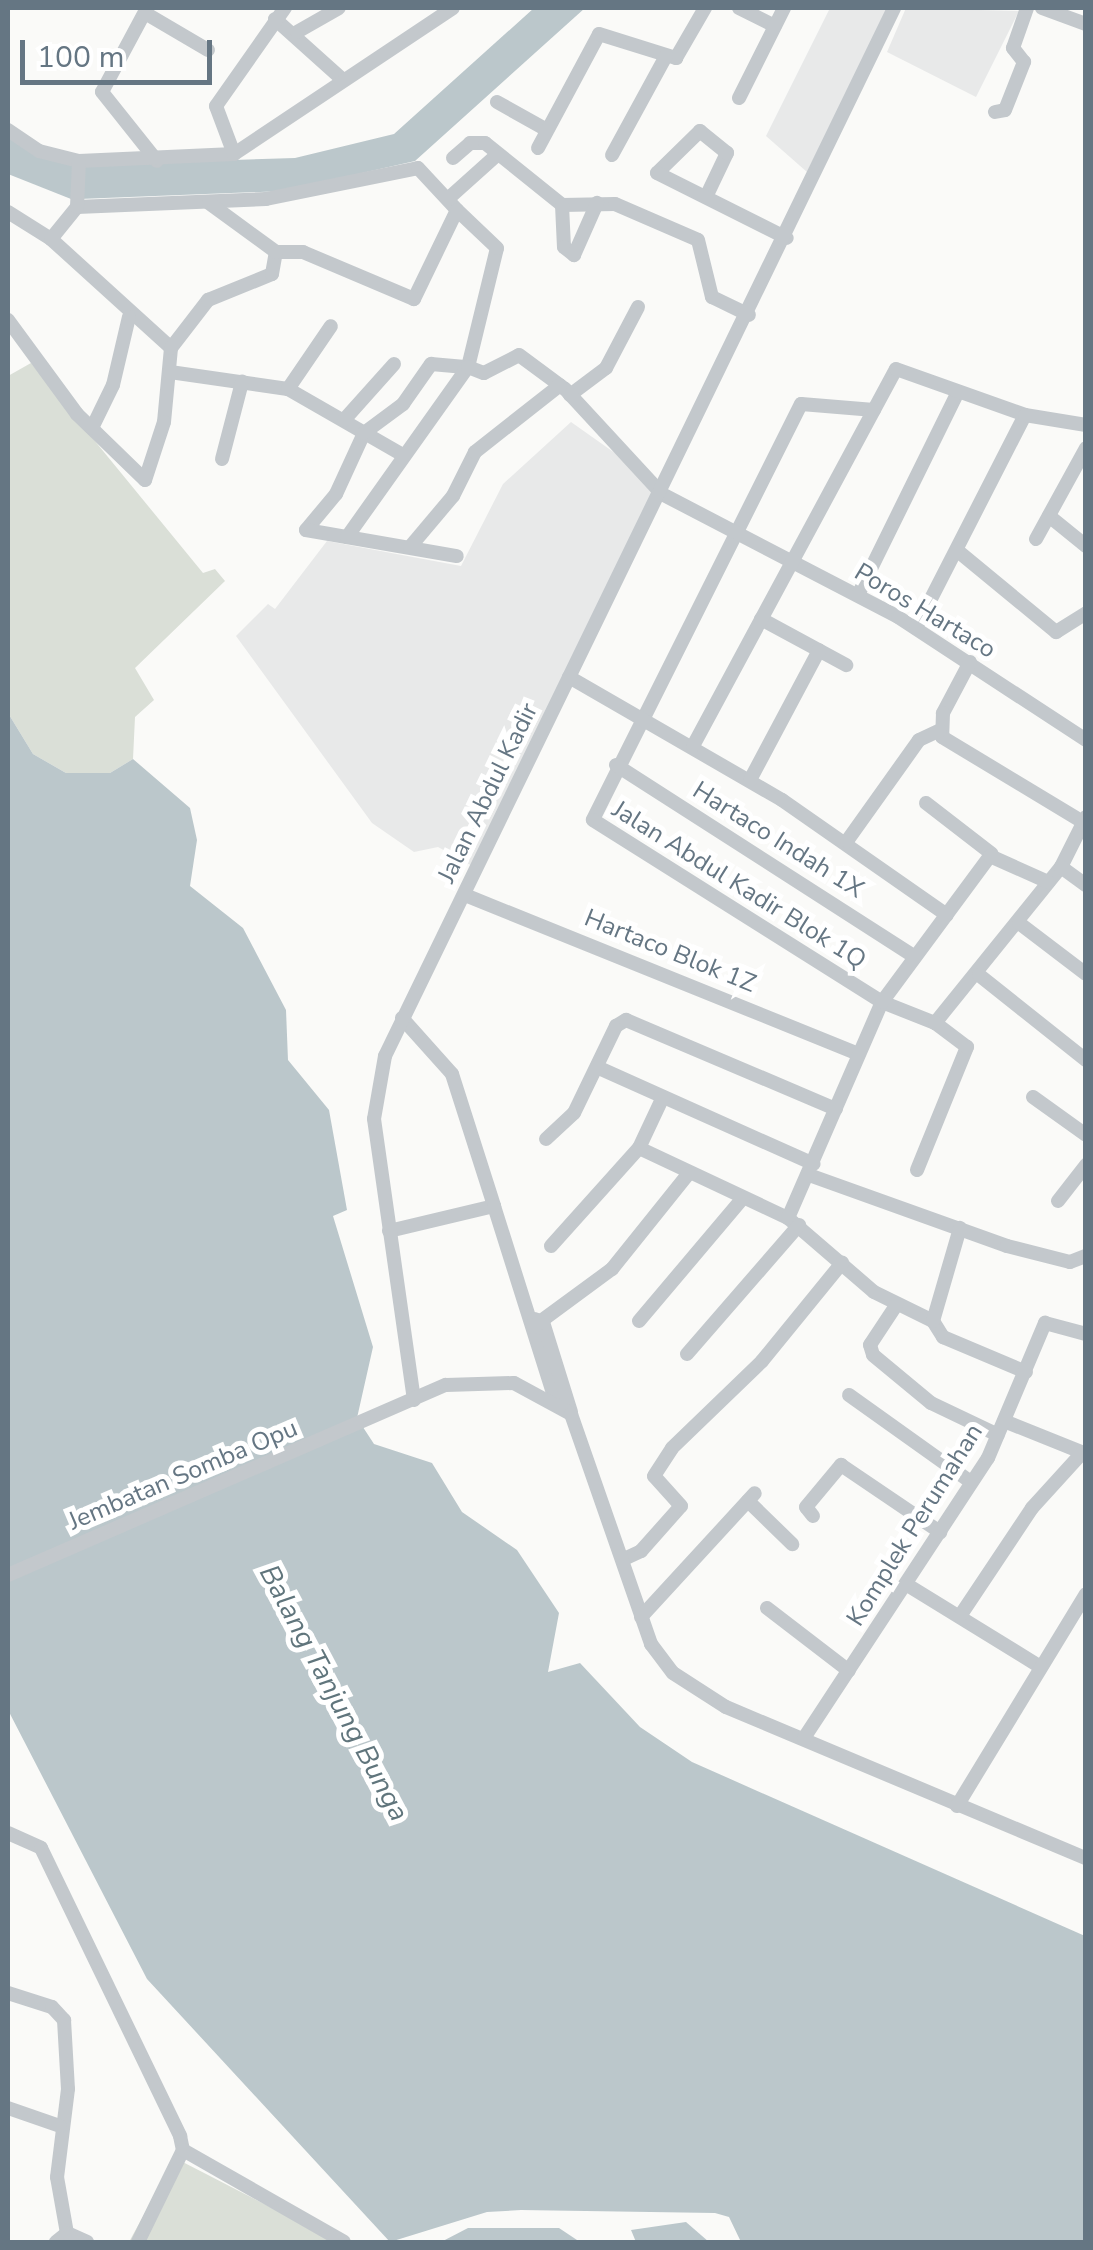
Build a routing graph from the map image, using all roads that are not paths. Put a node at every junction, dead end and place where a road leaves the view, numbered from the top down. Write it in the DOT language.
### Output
graph roads {
  1 [pos="339,8"];
  2 [pos="453,8"];
  3 [pos="705,8"];
  4 [pos="739,8"];
  5 [pos="784,8"];
  6 [pos="894,8"];
  7 [pos="1027,8"];
  8 [pos="1042,8"];
  9 [pos="146,10"];
  10 [pos="280,13"];
  11 [pos="1079,21"];
  12 [pos="775,26"];
  13 [pos="297,32"];
  14 [pos="208,50"];
  15 [pos="666,56"];
  16 [pos="343,80"];
  17 [pos="741,94"];
  18 [pos="497,102"];
  19 [pos="994,112"];
  20 [pos="8,130"];
  21 [pos="548,130"];
  22 [pos="538,148"];
  23 [pos="234,154"];
  24 [pos="498,154"];
  25 [pos="612,156"];
  26 [pos="452,158"];
  27 [pos="156,162"];
  28 [pos="79,163"];
  29 [pos="706,197"];
  30 [pos="597,202"];
  31 [pos="209,203"];
  32 [pos="453,203"];
  33 [pos="77,205"];
  34 [pos="562,205"];
  35 [pos="8,212"];
  36 [pos="787,238"];
  37 [pos="50,239"];
  38 [pos="276,252"];
  39 [pos="638,306"];
  40 [pos="749,315"];
  41 [pos="129,317"];
  42 [pos="8,320"];
  43 [pos="331,326"];
  44 [pos="171,348"];
  45 [pos="394,364"];
  46 [pos="468,367"];
  47 [pos="170,372"];
  48 [pos="242,382"];
  49 [pos="288,390"];
  50 [pos="565,390"];
  51 [pos="958,392"];
  52 [pos="874,410"];
  53 [pos="1026,415"];
  54 [pos="344,420"];
  55 [pos="1086,425"];
  56 [pos="92,428"];
  57 [pos="364,433"];
  58 [pos="1086,448"];
  59 [pos="403,454"];
  60 [pos="222,460"];
  61 [pos="662,494"];
  62 [pos="1049,516"];
  63 [pos="735,529"];
  64 [pos="348,537"];
  65 [pos="1036,539"];
  66 [pos="1086,546"];
  67 [pos="410,547"];
  68 [pos="959,552"];
  69 [pos="457,556"];
  70 [pos="794,561"];
  71 [pos="858,595"];
  72 [pos="1086,612"];
  73 [pos="761,619"];
  74 [pos="916,628"];
  75 [pos="819,650"];
  76 [pos="970,662"];
  77 [pos="846,665"];
  78 [pos="569,678"];
  79 [pos="640,716"];
  80 [pos="940,730"];
  81 [pos="1086,740"];
  82 [pos="694,746"];
  83 [pos="616,766"];
  84 [pos="750,780"];
  85 [pos="926,803"];
  86 [pos="1084,820"];
  87 [pos="847,841"];
  88 [pos="992,854"];
  89 [pos="1061,867"];
  90 [pos="1048,882"];
  91 [pos="1086,885"];
  92 [pos="465,895"];
  93 [pos="947,915"];
  94 [pos="1019,924"];
  95 [pos="914,956"];
  96 [pos="1086,974"];
  97 [pos="978,975"];
  98 [pos="882,1002"];
  99 [pos="402,1018"];
  100 [pos="935,1023"];
  101 [pos="857,1054"];
  102 [pos="1086,1060"];
  103 [pos="599,1068"];
  104 [pos="663,1096"];
  105 [pos="1033,1097"];
  106 [pos="836,1108"];
  107 [pos="1086,1135"];
  108 [pos="546,1139"];
  109 [pos="639,1148"];
  110 [pos="812,1170"];
  111 [pos="917,1170"];
  112 [pos="1081,1171"];
  113 [pos="688,1174"];
  114 [pos="744,1198"];
  115 [pos="1058,1202"];
  116 [pos="494,1206"];
  117 [pos="793,1221"];
  118 [pos="960,1228"];
  119 [pos="389,1231"];
  120 [pos="551,1246"];
  121 [pos="1086,1256"];
  122 [pos="842,1263"];
  123 [pos="897,1304"];
  124 [pos="640,1321"];
  125 [pos="933,1321"];
  126 [pos="537,1323"];
  127 [pos="1086,1334"];
  128 [pos="545,1346"];
  129 [pos="688,1354"];
  130 [pos="1026,1372"];
  131 [pos="849,1395"];
  132 [pos="414,1400"];
  133 [pos="555,1400"];
  134 [pos="572,1414"];
  135 [pos="1001,1428"];
  136 [pos="1084,1454"];
  137 [pos="971,1482"];
  138 [pos="813,1516"];
  139 [pos="940,1532"];
  140 [pos="792,1544"];
  141 [pos="624,1559"];
  142 [pos="8,1575"];
  143 [pos="909,1586"];
  144 [pos="1086,1594"];
  145 [pos="766,1608"];
  146 [pos="640,1616"];
  147 [pos="960,1616"];
  148 [pos="1039,1666"];
  149 [pos="849,1671"];
  150 [pos="804,1738"];
  151 [pos="957,1806"];
  152 [pos="8,1833"];
  153 [pos="1086,1858"];
  154 [pos="8,1993"];
  155 [pos="8,2108"];
  156 [pos="60,2126"];
  157 [pos="183,2150"];
  158 [pos="62,2238"];
  159 [pos="87,2242"];
  160 [pos="138,2242"];
  161 [pos="344,2242"];
  1 -- 13 [label="street"];
  2 -- 16 [label="street"];
  3 -- 15 [label="street"];
  4 -- 12 [label="street"];
  5 -- 12 [label="street"];
  6 -- 36 [label="street, Jalan Abdul Kadir"];
  7 -- 19 [label="street"];
  8 -- 11 [label="street"];
  9 -- 14 [label="street"];
  9 -- 27 [label="street"];
  10 -- 13 [label="street"];
  10 -- 23 [label="street"];
  12 -- 17 [label="street"];
  13 -- 16 [label="street"];
  15 -- 21 [label="street"];
  15 -- 25 [label="street"];
  16 -- 23 [label="street"];
  18 -- 21 [label="street"];
  20 -- 28 [label="street"];
  21 -- 22 [label="street"];
  23 -- 27 [label="street"];
  24 -- 26 [label="street"];
  24 -- 32 [label="street"];
  24 -- 34 [label="street"];
  27 -- 28 [label="street"];
  28 -- 33 [label="street"];
  29 -- 29 [label="street"];
  29 -- 36 [label="street"];
  30 -- 34 [label="street"];
  30 -- 34 [label="street"];
  30 -- 40 [label="street"];
  31 -- 32 [label="street"];
  31 -- 33 [label="street"];
  31 -- 38 [label="street"];
  32 -- 38 [label="street"];
  32 -- 46 [label="street"];
  33 -- 37 [label="street"];
  35 -- 37 [label="street"];
  36 -- 40 [label="street, Jalan Abdul Kadir"];
  37 -- 41 [label="street"];
  38 -- 44 [label="street"];
  39 -- 50 [label="street"];
  40 -- 61 [label="street, Jalan Abdul Kadir"];
  41 -- 44 [label="street"];
  41 -- 56 [label="street"];
  42 -- 56 [label="street"];
  43 -- 49 [label="street"];
  44 -- 47 [label="street"];
  45 -- 54 [label="street"];
  46 -- 50 [label="street"];
  46 -- 57 [label="street"];
  46 -- 59 [label="street"];
  47 -- 48 [label="street"];
  47 -- 56 [label="street"];
  48 -- 49 [label="street"];
  48 -- 60 [label="street"];
  49 -- 54 [label="street"];
  50 -- 61 [label="street"];
  50 -- 67 [label="street"];
  51 -- 52 [label="street"];
  51 -- 53 [label="street"];
  51 -- 71 [label="street"];
  52 -- 63 [label="street, Jalan Abdul Kadir Blok 1Q"];
  52 -- 70 [label="street"];
  53 -- 55 [label="street"];
  53 -- 68 [label="street"];
  54 -- 57 [label="street"];
  57 -- 59 [label="street"];
  57 -- 64 [label="street"];
  58 -- 62 [label="street"];
  59 -- 64 [label="street"];
  61 -- 63 [label="street, Poros Hartaco"];
  61 -- 78 [label="street, Jalan Abdul Kadir"];
  62 -- 65 [label="street"];
  62 -- 66 [label="street"];
  63 -- 70 [label="street, Poros Hartaco"];
  63 -- 79 [label="street, Jalan Abdul Kadir Blok 1Q"];
  64 -- 67 [label="street"];
  67 -- 69 [label="street"];
  68 -- 72 [label="street"];
  68 -- 74 [label="street"];
  70 -- 71 [label="street, Poros Hartaco"];
  70 -- 73 [label="street"];
  71 -- 74 [label="street, Poros Hartaco"];
  73 -- 75 [label="street"];
  73 -- 82 [label="street"];
  74 -- 76 [label="street, Poros Hartaco"];
  75 -- 77 [label="street"];
  75 -- 84 [label="street"];
  76 -- 80 [label="street"];
  76 -- 81 [label="street, Poros Hartaco"];
  78 -- 79 [label="street"];
  78 -- 92 [label="street, Jalan Abdul Kadir"];
  79 -- 82 [label="street"];
  79 -- 83 [label="street, Jalan Abdul Kadir Blok 1Q"];
  80 -- 86 [label="street"];
  80 -- 87 [label="street"];
  82 -- 84 [label="street"];
  83 -- 95 [label="street, Hartaco Indah 1X"];
  83 -- 98 [label="street, Jalan Abdul Kadir Blok 1Q"];
  84 -- 87 [label="street"];
  85 -- 88 [label="street"];
  86 -- 89 [label="street"];
  87 -- 93 [label="street"];
  88 -- 90 [label="street"];
  88 -- 93 [label="street"];
  89 -- 90 [label="street"];
  89 -- 91 [label="street"];
  90 -- 94 [label="street"];
  92 -- 99 [label="street, Jalan Abdul Kadir"];
  92 -- 101 [label="street, Hartaco Blok 1Z"];
  93 -- 95 [label="street"];
  94 -- 96 [label="street"];
  94 -- 97 [label="street"];
  95 -- 98 [label="street"];
  97 -- 100 [label="street"];
  97 -- 102 [label="street"];
  98 -- 100 [label="street, Jalan Abdul Kadir Blok 1Q"];
  98 -- 101 [label="street"];
  99 -- 116 [label="street"];
  99 -- 119 [label="street, Jalan Abdul Kadir"];
  100 -- 111 [label="street"];
  101 -- 106 [label="street"];
  103 -- 104 [label="street"];
  103 -- 106 [label="street"];
  103 -- 108 [label="street"];
  104 -- 109 [label="street"];
  104 -- 110 [label="street"];
  105 -- 107 [label="street"];
  106 -- 110 [label="street"];
  109 -- 113 [label="street"];
  109 -- 120 [label="street"];
  110 -- 117 [label="street"];
  110 -- 118 [label="street"];
  112 -- 115 [label="street"];
  113 -- 114 [label="street"];
  113 -- 126 [label="street"];
  114 -- 117 [label="street"];
  114 -- 124 [label="street"];
  116 -- 119 [label="street"];
  116 -- 126 [label="street"];
  117 -- 122 [label="street"];
  117 -- 129 [label="street"];
  118 -- 121 [label="street"];
  118 -- 125 [label="street"];
  119 -- 132 [label="street, Jalan Abdul Kadir"];
  122 -- 123 [label="street"];
  122 -- 141 [label="street"];
  123 -- 125 [label="street"];
  123 -- 135 [label="street"];
  125 -- 130 [label="street"];
  126 -- 128 [label="street"];
  127 -- 130 [label="street, Komplek Perumahan"];
  128 -- 133 [label="street"];
  128 -- 134 [label="street"];
  130 -- 135 [label="street, Komplek Perumahan"];
  131 -- 137 [label="street"];
  132 -- 133 [label="street"];
  132 -- 142 [label="street, Jembatan Somba Opu"];
  133 -- 134 [label="street"];
  134 -- 141 [label="street"];
  135 -- 136 [label="street"];
  135 -- 137 [label="street, Komplek Perumahan"];
  136 -- 147 [label="street"];
  137 -- 139 [label="street, Komplek Perumahan"];
  138 -- 139 [label="street"];
  139 -- 143 [label="street, Komplek Perumahan"];
  140 -- 146 [label="street"];
  141 -- 146 [label="street"];
  143 -- 147 [label="street"];
  143 -- 149 [label="street, Komplek Perumahan"];
  144 -- 148 [label="street"];
  145 -- 149 [label="street"];
  146 -- 150 [label="street"];
  147 -- 148 [label="street"];
  148 -- 151 [label="street"];
  149 -- 150 [label="street, Komplek Perumahan"];
  150 -- 151 [label="street"];
  151 -- 153 [label="street"];
  152 -- 157 [label="street"];
  154 -- 156 [label="street"];
  155 -- 156 [label="street"];
  156 -- 158 [label="street"];
  157 -- 160 [label="street"];
  157 -- 161 [label="street"];
  158 -- 159 [label="street"];
}
